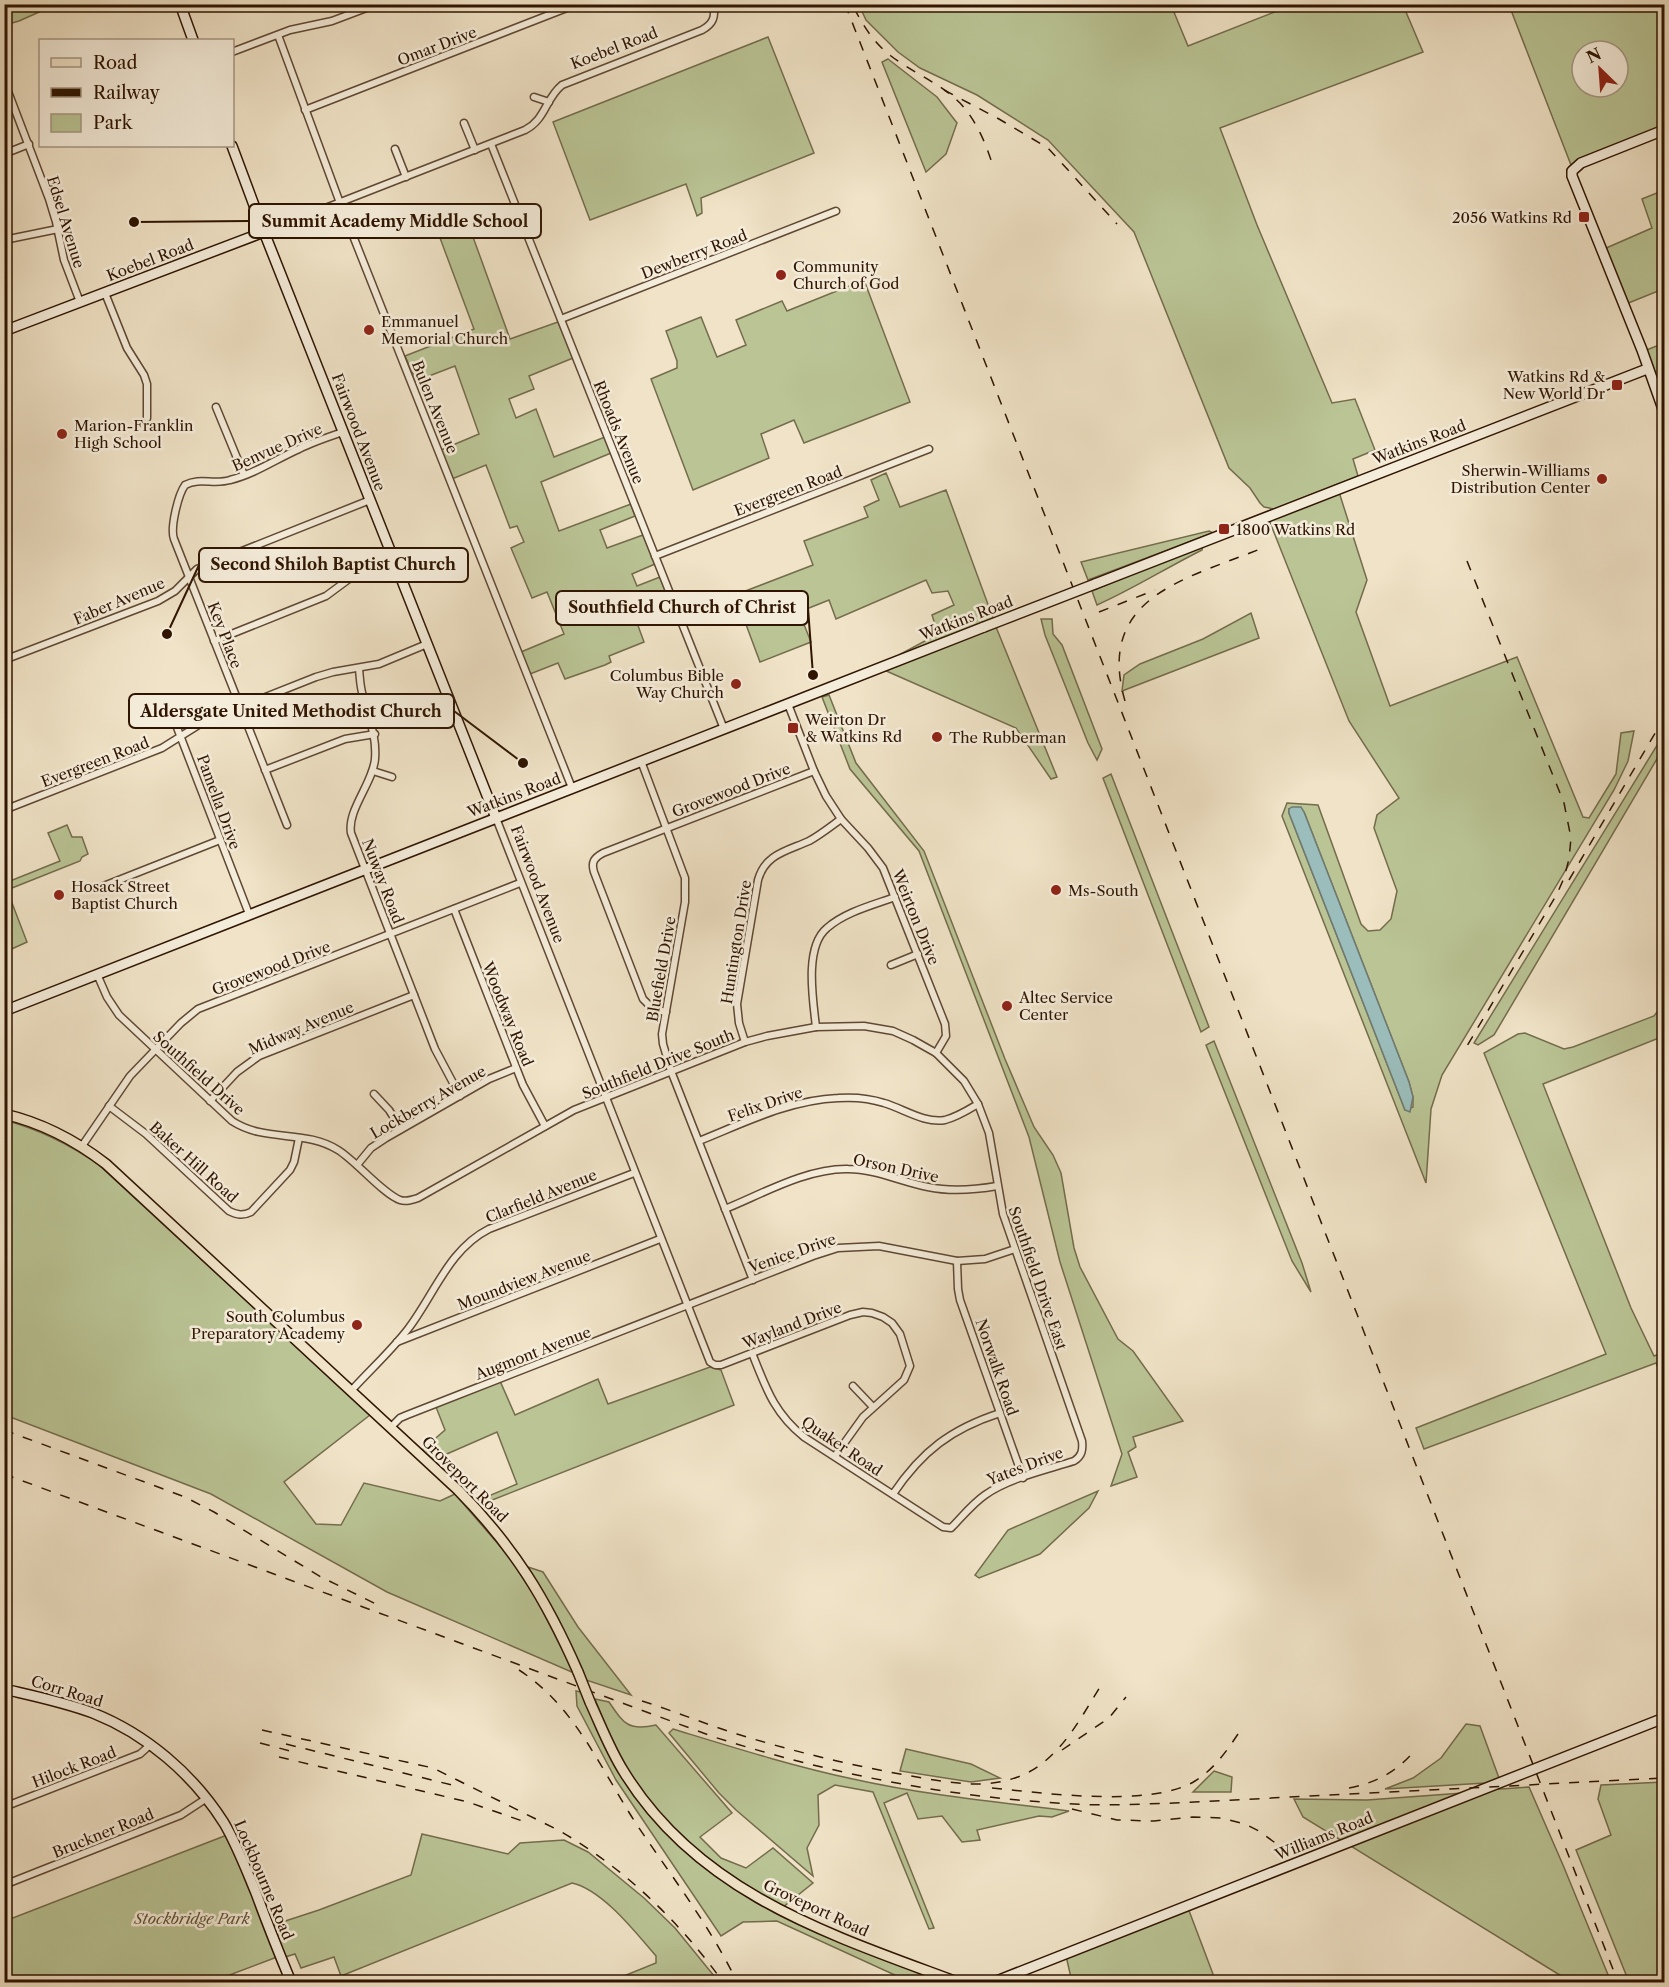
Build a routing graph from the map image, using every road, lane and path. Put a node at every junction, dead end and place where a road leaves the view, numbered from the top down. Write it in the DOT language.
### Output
graph roads {
  1 [pos="180,4"];
  2 [pos="377,4"];
  3 [pos="578,4"];
  4 [pos="713,4"];
  5 [pos="278,35"];
  6 [pos="193,39"];
  7 [pos="234,51"];
  8 [pos="4,81"];
  9 [pos="534,97"];
  10 [pos="549,102"];
  11 [pos="306,110"];
  12 [pos="464,123"];
  13 [pos="1665,130"];
  14 [pos="29,144"];
  15 [pos="491,144"];
  16 [pos="232,147"];
  17 [pos="395,149"];
  18 [pos="475,150"];
  19 [pos="4,154"];
  20 [pos="406,177"];
  21 [pos="340,203"];
  22 [pos="836,212"];
  23 [pos="58,229"];
  24 [pos="264,232"];
  25 [pos="4,240"];
  26 [pos="105,293"];
  27 [pos="80,302"];
  28 [pos="561,319"];
  29 [pos="4,332"];
  30 [pos="1647,369"];
  31 [pos="216,407"];
  32 [pos="1665,412"];
  33 [pos="147,418"];
  34 [pos="343,432"];
  35 [pos="929,449"];
  36 [pos="244,475"];
  37 [pos="184,485"];
  38 [pos="370,500"];
  39 [pos="655,556"];
  40 [pos="394,561"];
  41 [pos="189,576"];
  42 [pos="214,641"];
  43 [pos="427,644"];
  44 [pos="4,660"];
  45 [pos="359,669"];
  46 [pos="166,699"];
  47 [pos="788,704"];
  48 [pos="240,707"];
  49 [pos="724,729"];
  50 [pos="375,734"];
  51 [pos="182,736"];
  52 [pos="641,761"];
  53 [pos="265,770"];
  54 [pos="373,771"];
  55 [pos="814,771"];
  56 [pos="392,777"];
  57 [pos="572,788"];
  58 [pos="4,810"];
  59 [pos="496,818"];
  60 [pos="841,819"];
  61 [pos="287,825"];
  62 [pos="667,828"];
  63 [pos="220,840"];
  64 [pos="365,868"];
  65 [pos="520,883"];
  66 [pos="96,889"];
  67 [pos="895,897"];
  68 [pos="454,909"];
  69 [pos="249,914"];
  70 [pos="391,934"];
  71 [pos="918,954"];
  72 [pos="891,965"];
  73 [pos="97,974"];
  74 [pos="414,995"];
  75 [pos="4,1011"];
  76 [pos="666,1012"];
  77 [pos="816,1027"];
  78 [pos="745,1042"];
  79 [pos="155,1050"];
  80 [pos="936,1053"];
  81 [pos="516,1068"];
  82 [pos="671,1071"];
  83 [pos="374,1094"];
  84 [pos="460,1095"];
  85 [pos="604,1097"];
  86 [pos="210,1101"];
  87 [pos="978,1104"];
  88 [pos="109,1106"];
  89 [pos="4,1114"];
  90 [pos="544,1126"];
  91 [pos="401,1129"];
  92 [pos="299,1138"];
  93 [pos="699,1141"];
  94 [pos="82,1146"];
  95 [pos="357,1165"];
  96 [pos="634,1173"];
  97 [pos="997,1186"];
  98 [pos="405,1201"];
  99 [pos="725,1209"];
  100 [pos="660,1239"];
  101 [pos="1015,1249"];
  102 [pos="957,1261"];
  103 [pos="753,1280"];
  104 [pos="687,1305"];
  105 [pos="396,1343"];
  106 [pos="752,1353"];
  107 [pos="712,1364"];
  108 [pos="853,1386"];
  109 [pos="351,1391"];
  110 [pos="873,1407"];
  111 [pos="1000,1413"];
  112 [pos="391,1427"];
  113 [pos="1082,1452"];
  114 [pos="835,1456"];
  115 [pos="1023,1478"];
  116 [pos="893,1494"];
  117 [pos="951,1528"];
  118 [pos="4,1689"];
  119 [pos="1665,1718"];
  120 [pos="150,1745"];
  121 [pos="207,1798"];
  122 [pos="4,1807"];
  123 [pos="4,1885"];
  124 [pos="291,1983"];
  125 [pos="957,1983"];
  126 [pos="994,1983"];
  1 -- 6 [label="street"];
  2 -- 5 [label="street"];
  3 -- 11 [label="street, Omar Drive"];
  4 -- 10 [label="street, Koebel Road"];
  5 -- 7 [label="street"];
  5 -- 11 [label="street, Bulen Avenue"];
  8 -- 14 [label="street, Edsel Avenue"];
  9 -- 10 [label="street"];
  10 -- 15 [label="street, Koebel Road"];
  11 -- 21 [label="street, Bulen Avenue"];
  12 -- 18 [label="street"];
  13 -- 30 [label="street"];
  14 -- 19 [label="street"];
  14 -- 23 [label="street, Edsel Avenue"];
  15 -- 18 [label="street, Koebel Road"];
  15 -- 28 [label="street, Rhoads Avenue"];
  16 -- 24 [label="street, Fairwood Avenue"];
  17 -- 20 [label="street"];
  18 -- 20 [label="street, Koebel Road"];
  20 -- 21 [label="street, Koebel Road"];
  21 -- 24 [label="street, Koebel Road"];
  21 -- 57 [label="street, Bulen Avenue"];
  22 -- 28 [label="street, Dewberry Road"];
  23 -- 25 [label="street"];
  23 -- 27 [label="street, Edsel Avenue"];
  24 -- 26 [label="street, Koebel Road"];
  24 -- 34 [label="street, Fairwood Avenue"];
  26 -- 27 [label="street, Koebel Road"];
  26 -- 33 [label="street"];
  27 -- 29 [label="street, Koebel Road"];
  28 -- 39 [label="street, Rhoads Avenue"];
  30 -- 32 [label="street"];
  30 -- 47 [label="street, Watkins Road, bridge"];
  31 -- 36 [label="street"];
  34 -- 36 [label="street, Benvue Drive"];
  34 -- 38 [label="street, Fairwood Avenue"];
  35 -- 39 [label="street, Evergreen Road"];
  36 -- 37 [label="street, Benvue Drive"];
  37 -- 41 [label="street, Key Place"];
  38 -- 40 [label="street, Fairwood Avenue"];
  38 -- 41 [label="street, Faber Avenue"];
  39 -- 49 [label="street, Rhoads Avenue"];
  40 -- 42 [label="street"];
  40 -- 43 [label="street, Fairwood Avenue"];
  41 -- 42 [label="street, Key Place"];
  41 -- 44 [label="street, Faber Avenue"];
  42 -- 48 [label="street, Key Place"];
  43 -- 45 [label="street, Evergreen Road"];
  43 -- 59 [label="street, Fairwood Avenue"];
  45 -- 48 [label="street, Evergreen Road"];
  45 -- 50 [label="street, Nuway Road"];
  46 -- 51 [label="street, Pamella Drive"];
  47 -- 49 [label="street, Watkins Road"];
  47 -- 55 [label="street, Weirton Drive"];
  48 -- 51 [label="street, Evergreen Road"];
  48 -- 53 [label="street, Key Place"];
  49 -- 52 [label="street, Watkins Road"];
  50 -- 53 [label="street"];
  50 -- 54 [label="street, Nuway Road"];
  51 -- 58 [label="street, Evergreen Road"];
  51 -- 63 [label="street, Pamella Drive"];
  52 -- 57 [label="street, Watkins Road"];
  52 -- 62 [label="street, Bluefield Drive"];
  53 -- 61 [label="street, Key Place"];
  54 -- 56 [label="street"];
  54 -- 64 [label="street, Nuway Road"];
  55 -- 60 [label="street, Weirton Drive"];
  55 -- 62 [label="street, Grovewood Drive"];
  57 -- 59 [label="street, Watkins Road"];
  59 -- 64 [label="street, Watkins Road"];
  59 -- 65 [label="street, Fairwood Avenue"];
  60 -- 67 [label="street, Weirton Drive"];
  60 -- 78 [label="street, Huntington Drive"];
  62 -- 76 [label="street, Bluefield Drive"];
  62 -- 76 [label="street, Grovewood Drive"];
  63 -- 66 [label="street"];
  63 -- 69 [label="street, Pamella Drive"];
  64 -- 69 [label="street, Watkins Road"];
  64 -- 70 [label="street, Nuway Road"];
  65 -- 68 [label="street, Grovewood Drive"];
  65 -- 85 [label="street, Fairwood Avenue"];
  67 -- 71 [label="street, Weirton Drive"];
  67 -- 77 [label="street"];
  68 -- 70 [label="street, Grovewood Drive"];
  68 -- 81 [label="street, Woodway Road"];
  69 -- 73 [label="street, Watkins Road"];
  70 -- 74 [label="street, Nuway Road"];
  70 -- 79 [label="street, Grovewood Drive"];
  71 -- 72 [label="street"];
  71 -- 80 [label="street, Weirton Drive"];
  73 -- 75 [label="street, Watkins Road"];
  73 -- 79 [label="street, Southfield Drive"];
  74 -- 84 [label="street, Nuway Road"];
  74 -- 86 [label="street, Midway Avenue"];
  76 -- 82 [label="street, Bluefield Drive"];
  77 -- 78 [label="street, Southfield Drive South"];
  77 -- 80 [label="street, Southfield Drive South"];
  78 -- 82 [label="street, Southfield Drive South"];
  79 -- 86 [label="street, Southfield Drive"];
  79 -- 88 [label="street, Grovewood Drive"];
  80 -- 87 [label="street, Southfield Drive East"];
  81 -- 84 [label="street, Lockberry Avenue"];
  81 -- 90 [label="street, Woodway Road"];
  82 -- 85 [label="street, Southfield Drive South"];
  82 -- 93 [label="street, Bluefield Drive"];
  83 -- 91 [label="street"];
  84 -- 91 [label="street, Lockberry Avenue"];
  85 -- 90 [label="street, Southfield Drive South"];
  85 -- 96 [label="street, Fairwood Avenue"];
  86 -- 92 [label="street, Southfield Drive"];
  87 -- 93 [label="street, Felix Drive"];
  87 -- 97 [label="street, Southfield Drive East"];
  88 -- 92 [label="street, Baker Hill Road"];
  88 -- 94 [label="street, Grovewood Drive"];
  89 -- 94 [label="main road, Groveport Road"];
  90 -- 98 [label="street, Southfield Drive South"];
  91 -- 95 [label="street, Lockberry Avenue"];
  92 -- 95 [label="street, Southfield Drive"];
  93 -- 99 [label="street, Bluefield Drive"];
  94 -- 109 [label="main road, Groveport Road"];
  95 -- 98 [label="street, Southfield Drive"];
  96 -- 100 [label="street, Fairwood Avenue"];
  96 -- 105 [label="street, Clarfield Avenue"];
  97 -- 99 [label="street, Orson Drive"];
  97 -- 101 [label="street, Southfield Drive East"];
  99 -- 103 [label="street, Bluefield Drive"];
  100 -- 104 [label="street, Fairwood Avenue"];
  100 -- 105 [label="street, Moundview Avenue"];
  101 -- 102 [label="street, Venice Drive"];
  101 -- 113 [label="street, Southfield Drive East"];
  102 -- 103 [label="street, Venice Drive"];
  102 -- 111 [label="street, Norwalk Road"];
  103 -- 104 [label="street, Venice Drive"];
  104 -- 107 [label="street, Fairwood Avenue"];
  104 -- 112 [label="street, Augmont Avenue"];
  105 -- 109 [label="street, Clarfield Avenue"];
  106 -- 107 [label="street, Wayland Drive"];
  106 -- 110 [label="street, Wayland Drive"];
  106 -- 114 [label="street, Quaker Road"];
  108 -- 110 [label="street"];
  109 -- 112 [label="main road, Groveport Road"];
  110 -- 114 [label="street"];
  111 -- 115 [label="street, Norwalk Road"];
  111 -- 116 [label="street"];
  112 -- 125 [label="main road, Groveport Road, bridge"];
  113 -- 115 [label="street, Yates Drive"];
  114 -- 116 [label="street, Quaker Road"];
  115 -- 117 [label="street, Yates Drive"];
  116 -- 117 [label="street, Quaker Road"];
  118 -- 120 [label="street, Corr Road"];
  119 -- 126 [label="street, Williams Road"];
  120 -- 121 [label="street, Lockbourne Road"];
  120 -- 122 [label="street, Hilock Road"];
  121 -- 123 [label="street, Bruckner Road"];
  121 -- 124 [label="street, Lockbourne Road"];
}
